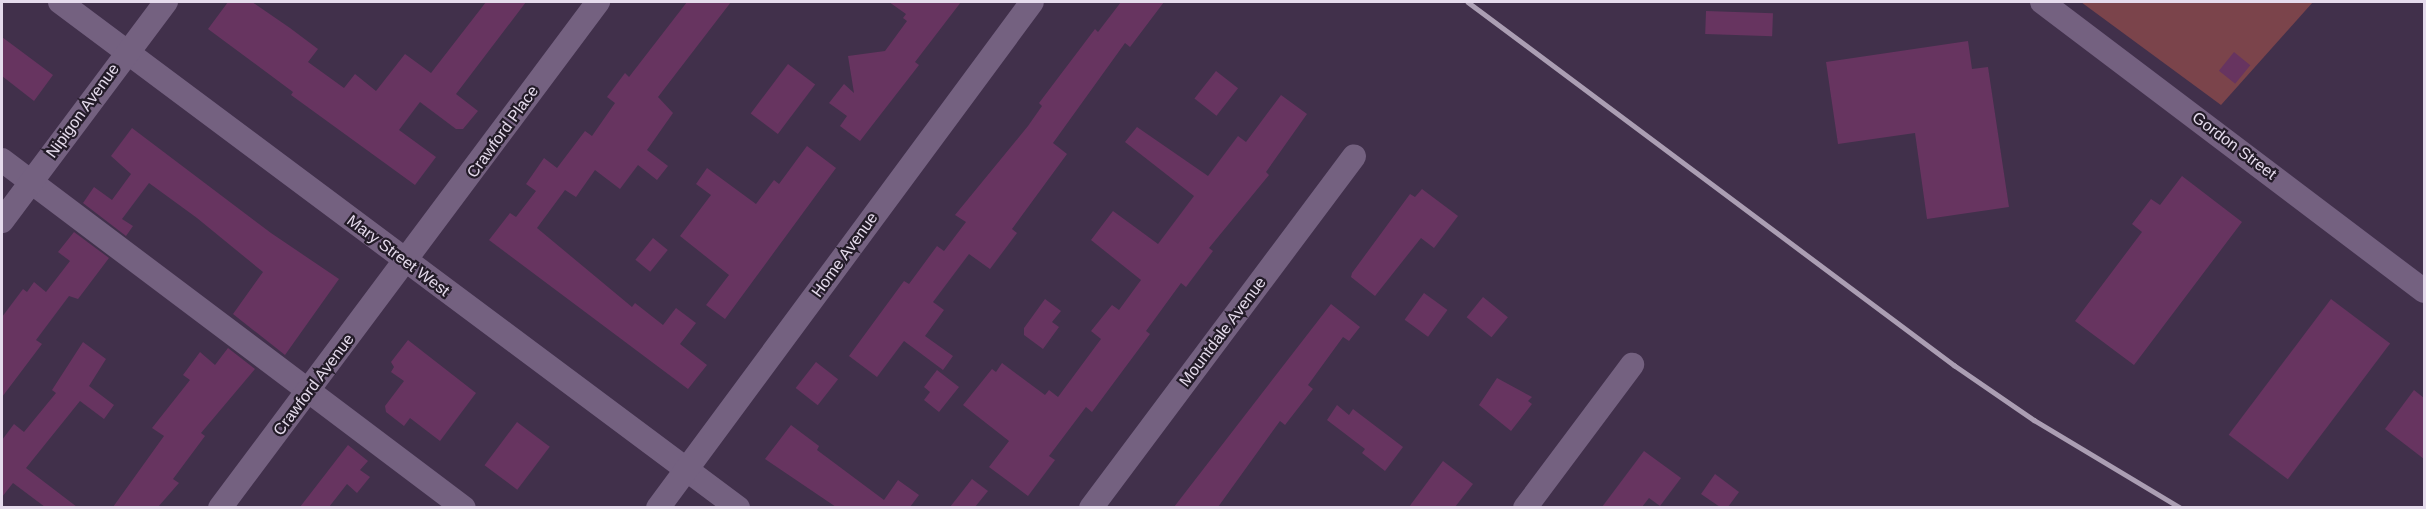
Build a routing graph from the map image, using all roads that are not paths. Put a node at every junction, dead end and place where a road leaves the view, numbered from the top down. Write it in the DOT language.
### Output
graph roads {
  1 [pos="60,2"];
  2 [pos="165,2"];
  3 [pos="598,2"];
  4 [pos="1032,2"];
  5 [pos="2042,2"];
  6 [pos="127,52"];
  7 [pos="1354,156"];
  8 [pos="2,160"];
  9 [pos="31,182"];
  10 [pos="2,221"];
  11 [pos="407,262"];
  12 [pos="2424,291"];
  13 [pos="1632,365"];
  14 [pos="308,392"];
  15 [pos="686,470"];
  16 [pos="220,507"];
  17 [pos="464,507"];
  18 [pos="658,507"];
  19 [pos="738,507"];
  20 [pos="1091,507"];
  21 [pos="1525,507"];
  1 -- 6 [label="street, Mary Street West"];
  2 -- 6 [label="street, Nipigon Avenue"];
  3 -- 11 [label="street, Crawford Place"];
  4 -- 15 [label="street, Home Avenue"];
  5 -- 12 [label="street, Gordon Street"];
  6 -- 9 [label="street, Nipigon Avenue"];
  6 -- 11 [label="street, Mary Street West"];
  7 -- 20 [label="street, Mountdale Avenue"];
  8 -- 9 [label="street"];
  9 -- 10 [label="street, Nipigon Avenue"];
  9 -- 14 [label="street"];
  11 -- 14 [label="street, Crawford Avenue"];
  11 -- 15 [label="street, Mary Street West"];
  13 -- 21 [label="street"];
  14 -- 16 [label="street, Crawford Avenue"];
  14 -- 17 [label="street"];
  15 -- 18 [label="street, Home Avenue"];
  15 -- 19 [label="street, Mary Street West"];
}
